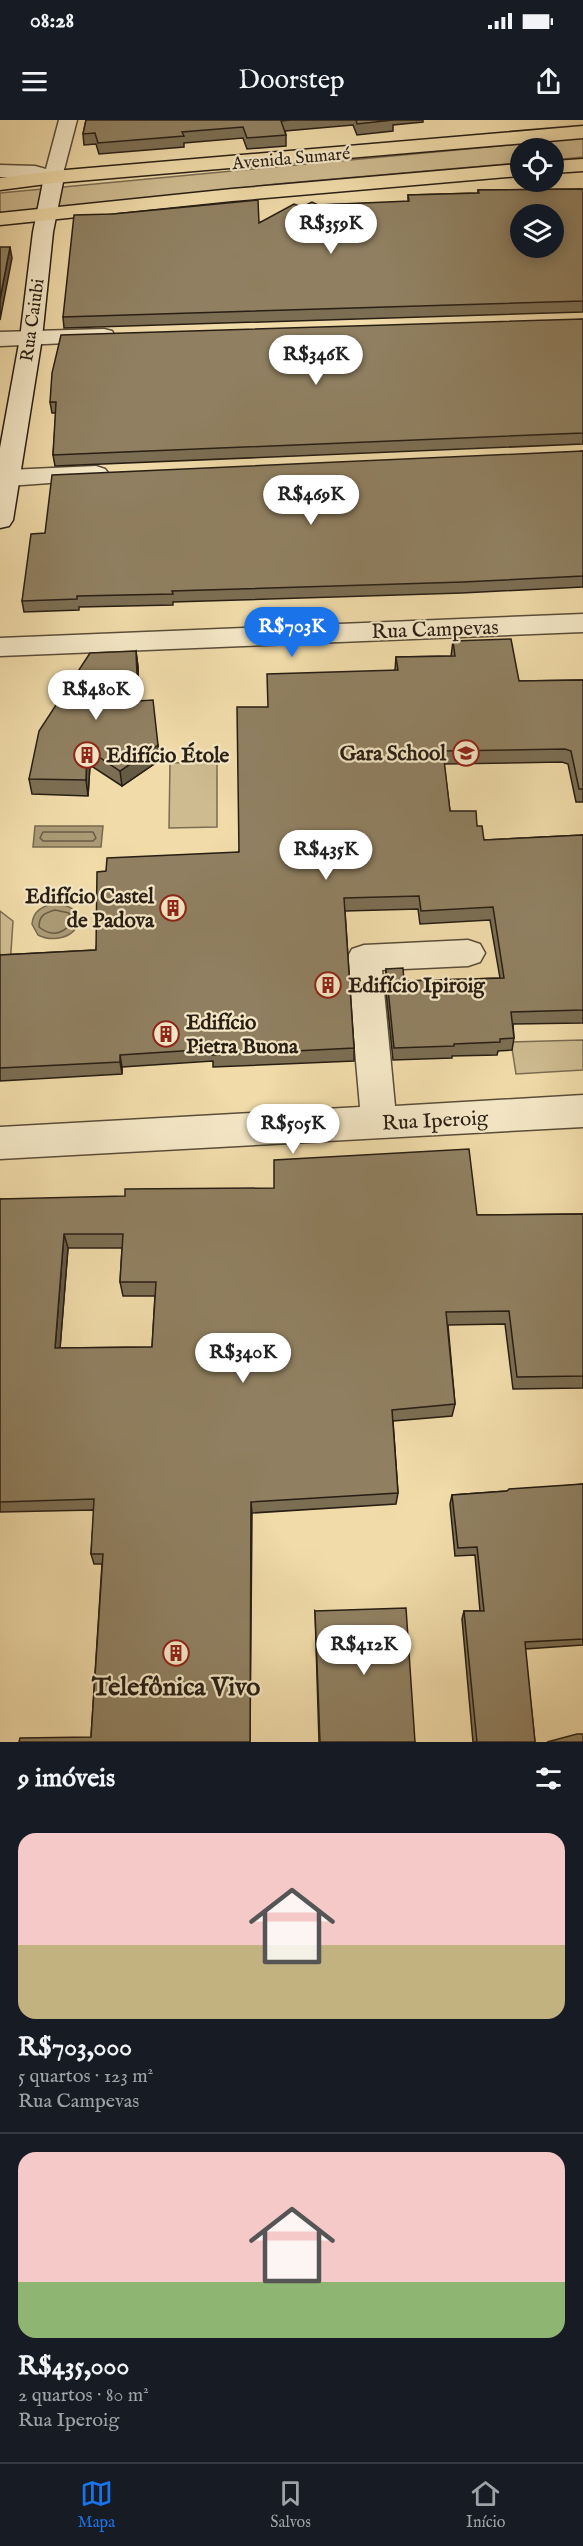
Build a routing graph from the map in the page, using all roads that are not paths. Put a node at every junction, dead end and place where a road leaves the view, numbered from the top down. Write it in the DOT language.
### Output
graph roads {
  1 [pos="68,120"];
  2 [pos="583,132"];
  3 [pos="583,165"];
  4 [pos="564,166"];
  5 [pos="0,171"];
  6 [pos="510,171"];
  7 [pos="54,177"];
  8 [pos="0,184"];
  9 [pos="47,213"];
  10 [pos="0,219"];
  11 [pos="121,335"];
  12 [pos="31,338"];
  13 [pos="0,339"];
  14 [pos="116,473"];
  15 [pos="8,478"];
  16 [pos="0,520"];
  17 [pos="583,623"];
  18 [pos="0,646"];
  19 [pos="468,953"];
  20 [pos="583,1111"];
  21 [pos="379,1123"];
  22 [pos="0,1143"];
  1 -- 7 [label="street, Rua Caiubi"];
  2 -- 7 [label="main road, Avenida Sumaré"];
  3 -- 4 [label="main road"];
  5 -- 7 [label="street"];
  6 -- 9 [label="main road, Avenida Sumaré"];
  7 -- 8 [label="main road, Avenida Sumaré"];
  7 -- 9 [label="street, Rua Caiubi"];
  9 -- 10 [label="main road, Avenida Sumaré"];
  9 -- 12 [label="street, Rua Caiubi"];
  11 -- 12 [label="street"];
  12 -- 13 [label="street"];
  12 -- 15 [label="street, Rua Caiubi"];
  14 -- 15 [label="street"];
  15 -- 16 [label="street, Rua Caiubi"];
  17 -- 18 [label="street, Rua Campevas"];
  19 -- 21 [label="street"];
  20 -- 21 [label="street, Rua Iperoig"];
  21 -- 22 [label="street, Rua Iperoig"];
}
